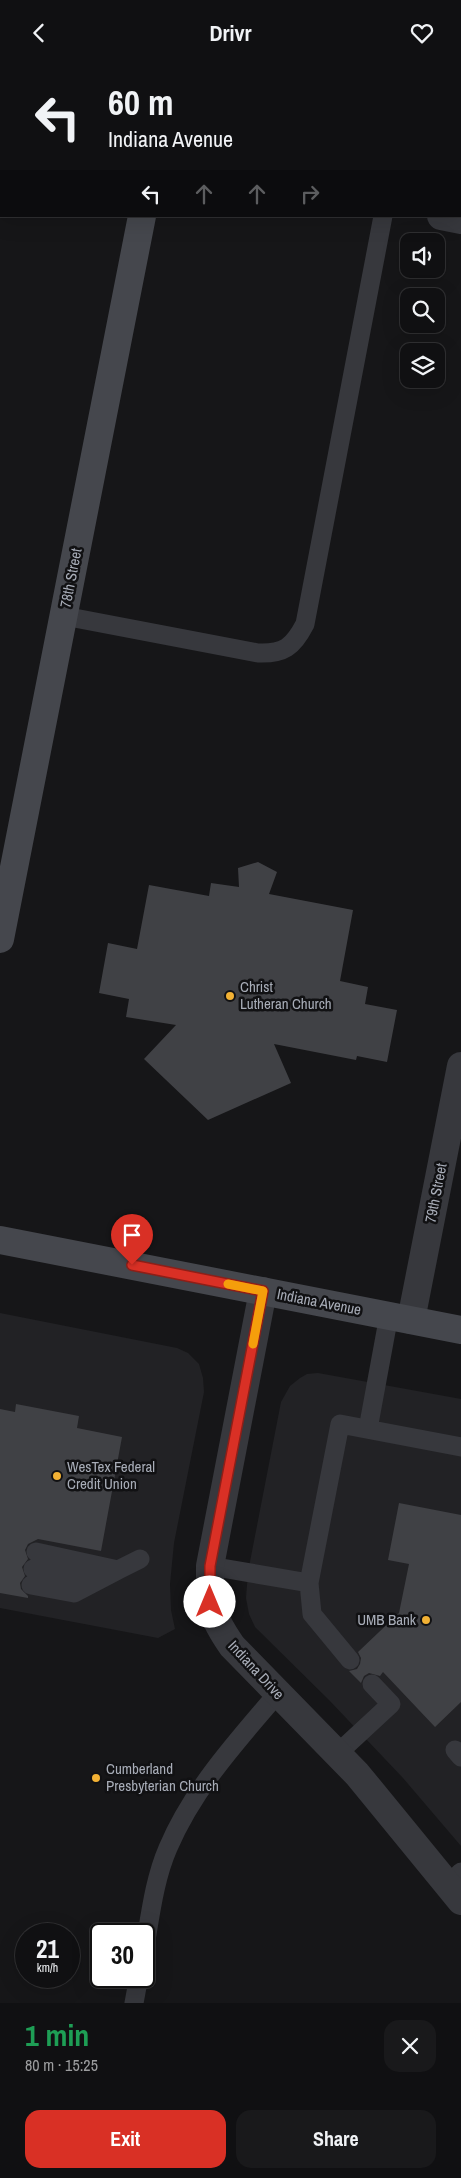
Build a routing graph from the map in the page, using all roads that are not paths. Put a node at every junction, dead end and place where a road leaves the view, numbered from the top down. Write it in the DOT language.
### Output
graph roads {
  1 [pos="142,217"];
  2 [pos="383,217"];
  3 [pos="446,217"];
  4 [pos="461,220"];
  5 [pos="64,615"];
  6 [pos="0,939"];
  7 [pos="461,1066"];
  8 [pos="0,1240"];
  9 [pos="263,1291"];
  10 [pos="400,1318"];
  11 [pos="461,1330"];
  12 [pos="368,1429"];
  13 [pos="461,1447"];
  14 [pos="140,1559"];
  15 [pos="210,1566"];
  16 [pos="118,1570"];
  17 [pos="309,1583"];
  18 [pos="350,1660"];
  19 [pos="372,1684"];
  20 [pos="278,1693"];
  21 [pos="337,1754"];
  22 [pos="457,1886"];
  23 [pos="150,1923"];
  24 [pos="137,1988"];
  25 [pos="134,2003"];
  1 -- 5 [label="street, 78th Street"];
  2 -- 5 [label="lane"];
  3 -- 4 [label="street"];
  5 -- 6 [label="street, 78th Street"];
  7 -- 10 [label="street, 79th Street"];
  8 -- 9 [label="street, Indiana Avenue"];
  9 -- 10 [label="street, Indiana Avenue"];
  9 -- 15 [label="street, Indiana Drive"];
  10 -- 11 [label="street, Indiana Avenue"];
  10 -- 12 [label="lane"];
  12 -- 13 [label="lane"];
  12 -- 17 [label="lane"];
  14 -- 16 [label="lane"];
  15 -- 17 [label="lane"];
  15 -- 20 [label="street, Indiana Drive"];
  16 -- 16 [label="lane"];
  17 -- 18 [label="lane"];
  19 -- 21 [label="lane"];
  20 -- 21 [label="street, Indiana Drive"];
  20 -- 23 [label="lane"];
  21 -- 22 [label="street, Indiana Drive"];
  24 -- 25 [label="lane"];
}
